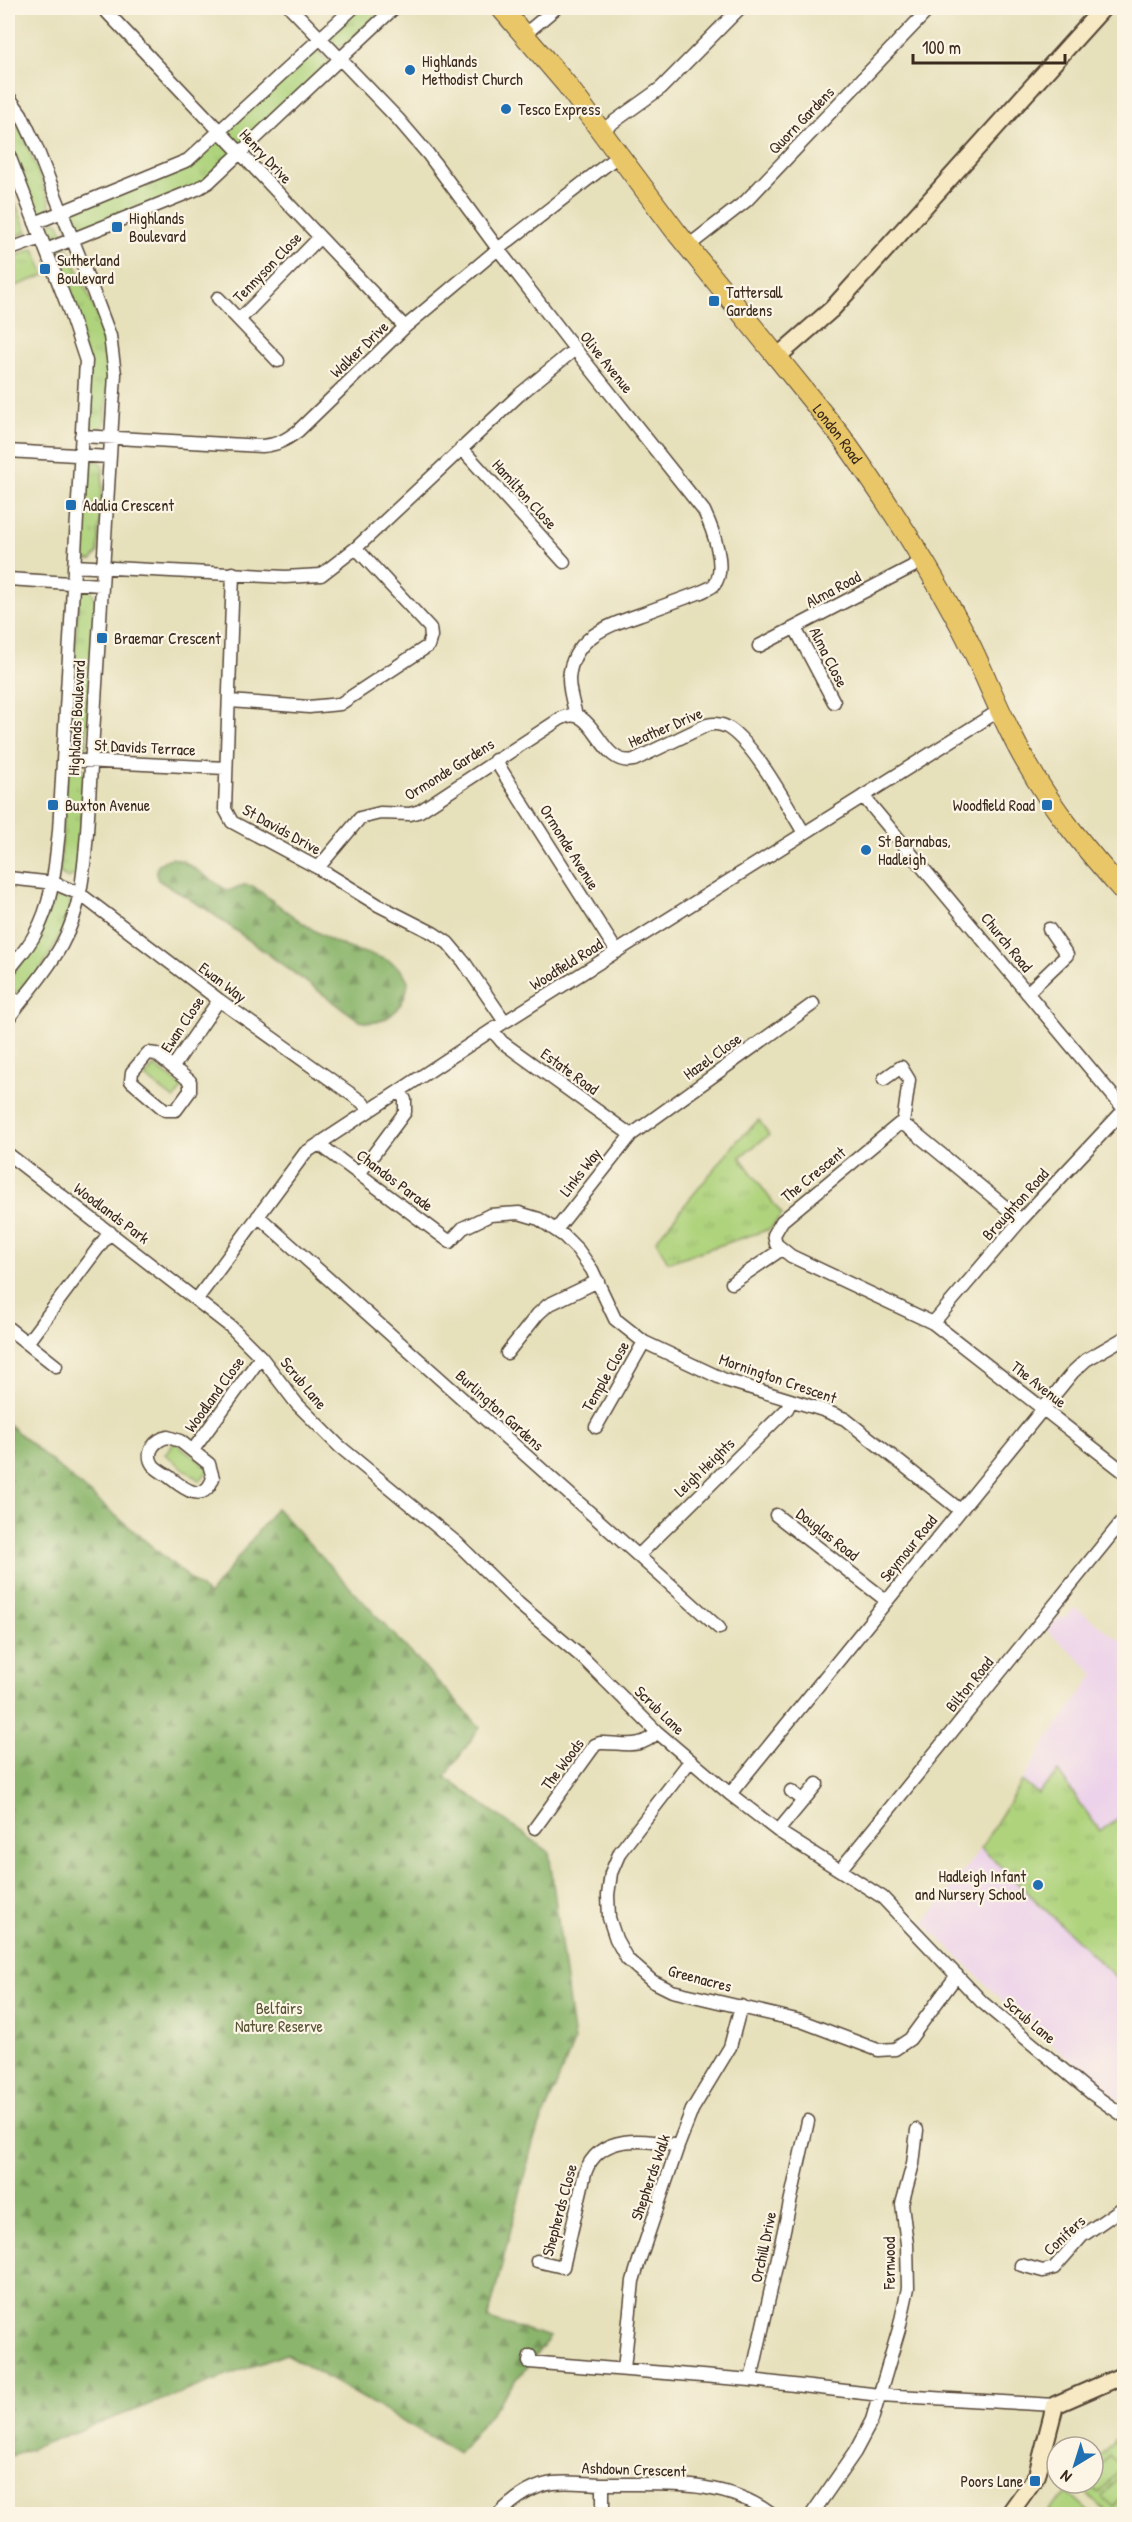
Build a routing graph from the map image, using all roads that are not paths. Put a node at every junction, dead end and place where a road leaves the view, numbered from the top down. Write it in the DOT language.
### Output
graph roads {
  1 [pos="104,8"];
  2 [pos="291,8"];
  3 [pos="353,8"];
  4 [pos="394,8"];
  5 [pos="501,8"];
  6 [pos="556,8"];
  7 [pos="740,8"];
  8 [pos="930,8"];
  9 [pos="1103,8"];
  10 [pos="525,34"];
  11 [pos="321,39"];
  12 [pos="340,58"];
  13 [pos="8,96"];
  14 [pos="601,131"];
  15 [pos="221,132"];
  16 [pos="241,152"];
  17 [pos="8,153"];
  18 [pos="619,155"];
  19 [pos="62,212"];
  20 [pos="35,223"];
  21 [pos="40,238"];
  22 [pos="73,238"];
  23 [pos="319,238"];
  24 [pos="687,247"];
  25 [pos="498,249"];
  26 [pos="8,250"];
  27 [pos="46,250"];
  28 [pos="218,298"];
  29 [pos="238,320"];
  30 [pos="405,327"];
  31 [pos="574,349"];
  32 [pos="777,357"];
  33 [pos="278,361"];
  34 [pos="81,436"];
  35 [pos="110,438"];
  36 [pos="461,448"];
  37 [pos="8,451"];
  38 [pos="80,455"];
  39 [pos="109,457"];
  40 [pos="356,548"];
  41 [pos="923,561"];
  42 [pos="564,562"];
  43 [pos="74,566"];
  44 [pos="102,567"];
  45 [pos="233,573"];
  46 [pos="8,579"];
  47 [pos="73,583"];
  48 [pos="101,585"];
  49 [pos="795,627"];
  50 [pos="759,646"];
  51 [pos="230,701"];
  52 [pos="834,702"];
  53 [pos="1000,710"];
  54 [pos="576,716"];
  55 [pos="63,760"];
  56 [pos="495,760"];
  57 [pos="90,761"];
  58 [pos="225,768"];
  59 [pos="862,796"];
  60 [pos="804,833"];
  61 [pos="318,868"];
  62 [pos="8,878"];
  63 [pos="54,883"];
  64 [pos="1125,892"];
  65 [pos="80,894"];
  66 [pos="1049,929"];
  67 [pos="617,952"];
  68 [pos="8,971"];
  69 [pos="1027,993"];
  70 [pos="8,994"];
  71 [pos="219,1000"];
  72 [pos="19,1003"];
  73 [pos="813,1004"];
  74 [pos="8,1019"];
  75 [pos="505,1022"];
  76 [pos="492,1030"];
  77 [pos="173,1067"];
  78 [pos="884,1079"];
  79 [pos="400,1091"];
  80 [pos="1125,1109"];
  81 [pos="369,1111"];
  82 [pos="903,1124"];
  83 [pos="631,1135"];
  84 [pos="319,1144"];
  85 [pos="8,1154"];
  86 [pos="359,1174"];
  87 [pos="258,1216"];
  88 [pos="1021,1220"];
  89 [pos="556,1230"];
  90 [pos="110,1232"];
  91 [pos="450,1242"];
  92 [pos="782,1249"];
  93 [pos="598,1281"];
  94 [pos="732,1283"];
  95 [pos="196,1299"];
  96 [pos="933,1323"];
  97 [pos="8,1328"];
  98 [pos="1125,1338"];
  99 [pos="644,1342"];
  100 [pos="27,1343"];
  101 [pos="507,1353"];
  102 [pos="261,1357"];
  103 [pos="56,1366"];
  104 [pos="791,1401"];
  105 [pos="1043,1408"];
  106 [pos="596,1426"];
  107 [pos="193,1450"];
  108 [pos="1125,1472"];
  109 [pos="960,1510"];
  110 [pos="776,1515"];
  111 [pos="1125,1519"];
  112 [pos="638,1556"];
  113 [pos="887,1601"];
  114 [pos="719,1628"];
  115 [pos="657,1732"];
  116 [pos="690,1761"];
  117 [pos="817,1784"];
  118 [pos="791,1791"];
  119 [pos="730,1794"];
  120 [pos="803,1801"];
  121 [pos="535,1828"];
  122 [pos="778,1831"];
  123 [pos="840,1870"];
  124 [pos="957,1975"];
  125 [pos="741,2006"];
  126 [pos="1125,2116"];
  127 [pos="808,2121"];
  128 [pos="917,2130"];
  129 [pos="678,2146"];
  130 [pos="1125,2207"];
  131 [pos="537,2261"];
  132 [pos="1022,2265"];
  133 [pos="531,2356"];
  134 [pos="624,2369"];
  135 [pos="1125,2375"];
  136 [pos="751,2380"];
  137 [pos="880,2395"];
  138 [pos="1055,2405"];
  139 [pos="603,2484"];
  140 [pos="499,2514"];
  141 [pos="603,2514"];
  142 [pos="771,2514"];
  143 [pos="812,2514"];
  144 [pos="1009,2514"];
  1 -- 15 [label="street, Henry Drive"];
  2 -- 11 [label="street, Olive Avenue"];
  3 -- 11 [label="street"];
  4 -- 12 [label="street"];
  5 -- 10 [label="main road, London Road"];
  6 -- 10 [label="street"];
  7 -- 14 [label="street"];
  8 -- 24 [label="street, Quorn Gardens"];
  9 -- 32 [label="street"];
  10 -- 14 [label="main road, London Road"];
  11 -- 12 [label="street, Olive Avenue"];
  11 -- 15 [label="street"];
  12 -- 16 [label="street"];
  12 -- 25 [label="street, Olive Avenue"];
  13 -- 19 [label="street, Highlands Boulevard"];
  14 -- 18 [label="main road, London Road"];
  15 -- 16 [label="street, Henry Drive"];
  15 -- 19 [label="street"];
  16 -- 22 [label="street"];
  16 -- 23 [label="street, Henry Drive"];
  17 -- 20 [label="street, Highlands Boulevard"];
  18 -- 24 [label="main road, London Road"];
  18 -- 25 [label="street, Walker Drive"];
  19 -- 20 [label="street"];
  19 -- 22 [label="street, Highlands Boulevard"];
  20 -- 21 [label="street, Highlands Boulevard"];
  21 -- 26 [label="street"];
  21 -- 27 [label="street, Highlands Boulevard"];
  22 -- 27 [label="street"];
  22 -- 35 [label="street, Highlands Boulevard"];
  23 -- 29 [label="street, Tennyson Close"];
  23 -- 30 [label="street, Henry Drive"];
  24 -- 32 [label="main road, London Road"];
  25 -- 30 [label="street, Walker Drive"];
  25 -- 31 [label="street, Olive Avenue"];
  27 -- 34 [label="street, Highlands Boulevard"];
  28 -- 29 [label="street, Tennyson Close"];
  29 -- 33 [label="street, Tennyson Close"];
  30 -- 35 [label="street, Walker Drive"];
  31 -- 36 [label="street"];
  31 -- 54 [label="street, Olive Avenue"];
  32 -- 41 [label="main road, London Road"];
  34 -- 35 [label="street, Walker Drive"];
  34 -- 38 [label="street, Highlands Boulevard"];
  35 -- 39 [label="street, Highlands Boulevard"];
  36 -- 40 [label="street"];
  36 -- 42 [label="street, Hamilton Close"];
  37 -- 38 [label="street"];
  38 -- 39 [label="street"];
  38 -- 43 [label="street, Highlands Boulevard"];
  39 -- 44 [label="street, Highlands Boulevard"];
  40 -- 45 [label="street"];
  40 -- 51 [label="street"];
  41 -- 49 [label="street, Alma Road"];
  41 -- 53 [label="main road, London Road"];
  43 -- 44 [label="street"];
  43 -- 47 [label="street, Highlands Boulevard"];
  44 -- 45 [label="street"];
  44 -- 48 [label="street, Highlands Boulevard"];
  45 -- 51 [label="street, St Davids Drive"];
  46 -- 47 [label="street"];
  47 -- 48 [label="street"];
  47 -- 55 [label="street, Highlands Boulevard"];
  48 -- 57 [label="street, Highlands Boulevard"];
  49 -- 50 [label="street, Alma Road"];
  49 -- 52 [label="street, Alma Close"];
  51 -- 58 [label="street, St Davids Drive"];
  53 -- 59 [label="street, Woodfield Road"];
  53 -- 64 [label="main road, London Road"];
  54 -- 56 [label="street, Ormonde Gardens"];
  54 -- 60 [label="street, Heather Drive"];
  55 -- 57 [label="street, St Davids Terrace"];
  55 -- 63 [label="street, Highlands Boulevard"];
  56 -- 61 [label="street, Ormonde Gardens"];
  56 -- 67 [label="street, Ormonde Avenue"];
  57 -- 58 [label="street, St Davids Terrace"];
  57 -- 65 [label="street, Highlands Boulevard"];
  58 -- 61 [label="street, St Davids Drive"];
  59 -- 60 [label="street, Woodfield Road"];
  59 -- 69 [label="street, Church Road"];
  60 -- 67 [label="street, Woodfield Road"];
  61 -- 75 [label="street, St Davids Drive"];
  62 -- 63 [label="street"];
  63 -- 65 [label="street, Ewan Way"];
  63 -- 68 [label="street, Highlands Boulevard"];
  65 -- 71 [label="street, Ewan Way"];
  65 -- 72 [label="street, Highlands Boulevard"];
  66 -- 69 [label="street"];
  67 -- 75 [label="street, Woodfield Road"];
  69 -- 80 [label="street, Church Road"];
  70 -- 72 [label="street"];
  71 -- 77 [label="street, Ewan Close"];
  71 -- 81 [label="street, Ewan Way"];
  72 -- 74 [label="street, Highlands Boulevard"];
  73 -- 83 [label="street, Hazel Close"];
  75 -- 76 [label="street, Woodfield Road"];
  76 -- 79 [label="street, Woodfield Road"];
  76 -- 83 [label="street, Estate Road"];
  77 -- 77 [label="street, Ewan Close"];
  78 -- 82 [label="street"];
  79 -- 81 [label="street, Woodfield Road"];
  79 -- 86 [label="street"];
  80 -- 88 [label="street, Broughton Road"];
  81 -- 84 [label="street, Woodfield Road"];
  82 -- 88 [label="street"];
  82 -- 92 [label="street, The Crescent"];
  83 -- 89 [label="street, Links Way"];
  84 -- 86 [label="street, Chandos Parade"];
  84 -- 87 [label="street, Woodfield Road"];
  85 -- 90 [label="street, Woodlands Park"];
  86 -- 91 [label="street, Chandos Parade"];
  87 -- 95 [label="street, Woodfield Road"];
  87 -- 112 [label="street, Burlington Gardens"];
  88 -- 96 [label="street, Broughton Road"];
  89 -- 91 [label="street, Mornington Crescent"];
  89 -- 93 [label="street, Mornington Crescent"];
  90 -- 95 [label="street, Woodlands Park"];
  90 -- 100 [label="street"];
  92 -- 94 [label="street"];
  92 -- 96 [label="street"];
  93 -- 99 [label="street, Mornington Crescent"];
  93 -- 101 [label="street"];
  95 -- 102 [label="street, Scrub Lane"];
  96 -- 105 [label="street, The Avenue"];
  97 -- 100 [label="street"];
  98 -- 105 [label="street, Seymour Road"];
  99 -- 104 [label="street, Mornington Crescent"];
  99 -- 106 [label="street, Temple Close"];
  100 -- 103 [label="street"];
  102 -- 107 [label="street, Woodland Close"];
  102 -- 115 [label="street, Scrub Lane"];
  104 -- 109 [label="street, Mornington Crescent"];
  104 -- 112 [label="street, Leigh Heights"];
  105 -- 108 [label="street, The Avenue"];
  105 -- 109 [label="street, Seymour Road"];
  107 -- 107 [label="street, Woodland Close"];
  109 -- 113 [label="street, Seymour Road"];
  110 -- 113 [label="street, Douglas Road"];
  111 -- 123 [label="street, Bilton Road"];
  112 -- 114 [label="street, Burlington Gardens"];
  113 -- 119 [label="street, Seymour Road"];
  115 -- 116 [label="street, Scrub Lane"];
  115 -- 121 [label="street, The Woods"];
  116 -- 119 [label="street, Scrub Lane"];
  116 -- 125 [label="street, Greenacres"];
  117 -- 120 [label="street"];
  118 -- 120 [label="street"];
  119 -- 122 [label="street, Scrub Lane"];
  120 -- 122 [label="street"];
  122 -- 123 [label="street, Scrub Lane"];
  123 -- 124 [label="street, Scrub Lane"];
  124 -- 125 [label="street, Greenacres"];
  124 -- 126 [label="street, Scrub Lane"];
  125 -- 129 [label="street, Shepherds Walk"];
  127 -- 136 [label="street, Orchill Drive"];
  128 -- 137 [label="street, Fernwood"];
  129 -- 131 [label="street, Shepherds Close"];
  129 -- 134 [label="street, Shepherds Walk"];
  130 -- 132 [label="street, Conifers"];
  133 -- 134 [label="street"];
  134 -- 136 [label="street"];
  135 -- 138 [label="street"];
  136 -- 137 [label="street"];
  137 -- 138 [label="street"];
  137 -- 143 [label="street, Fernwood"];
  138 -- 144 [label="street"];
  139 -- 140 [label="street, Ashdown Crescent"];
  139 -- 141 [label="street"];
  139 -- 142 [label="street, Ashdown Crescent"];
}
